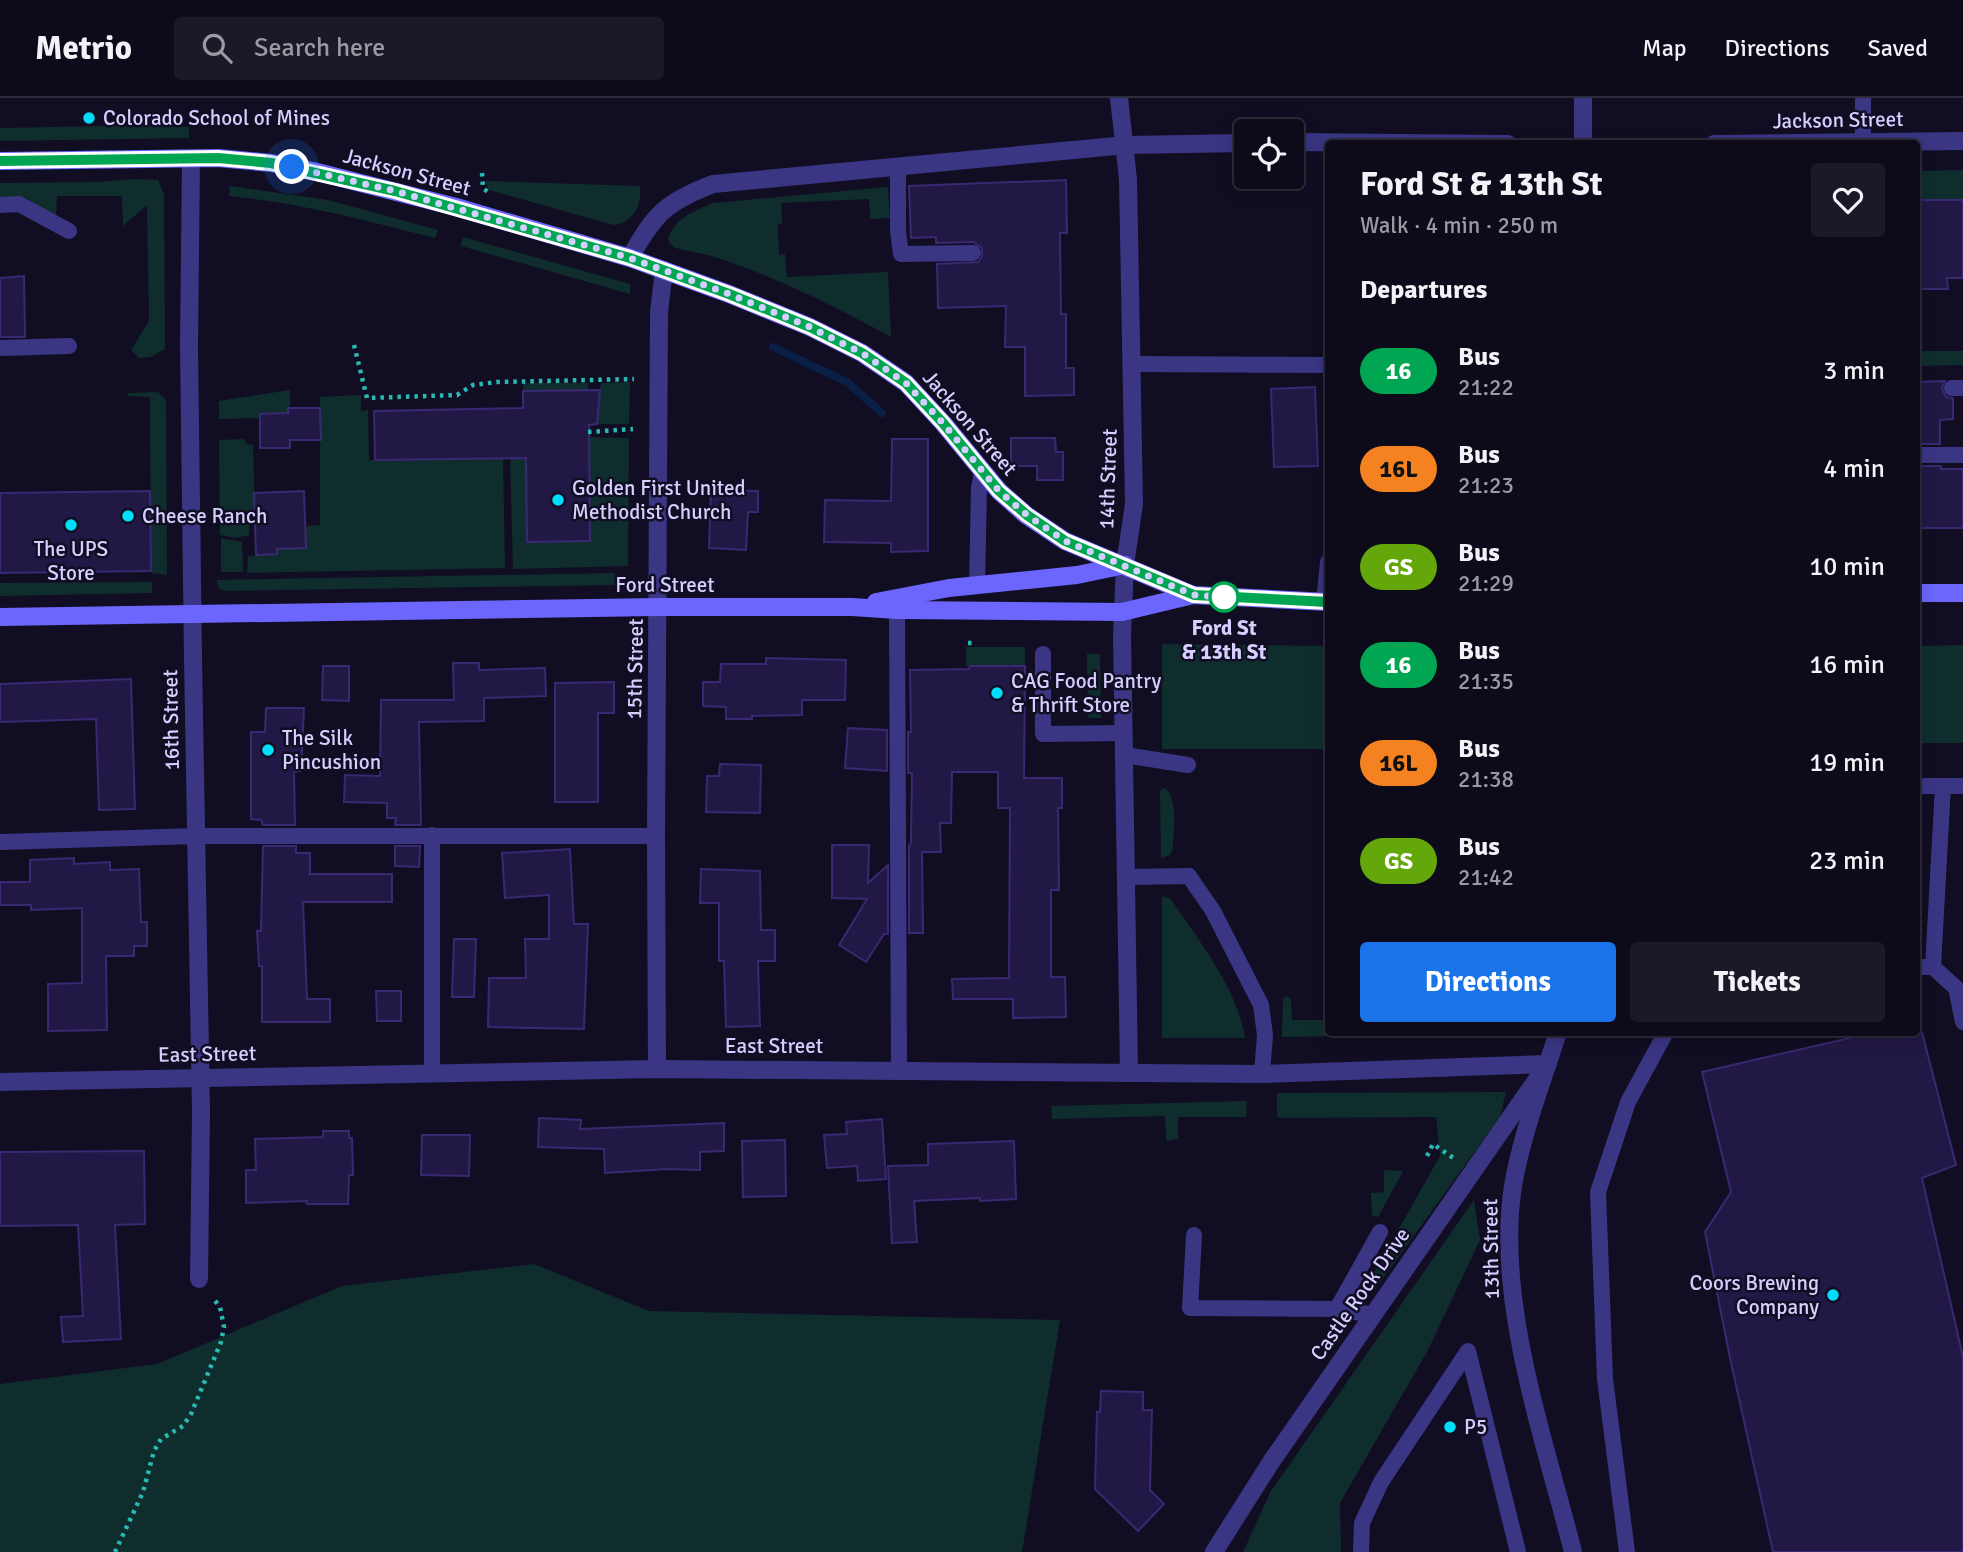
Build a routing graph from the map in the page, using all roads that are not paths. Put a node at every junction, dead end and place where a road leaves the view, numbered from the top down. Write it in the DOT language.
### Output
graph roads {
  1 [pos="1119,98"];
  2 [pos="1583,98"];
  3 [pos="1863,98"];
  4 [pos="1583,140"];
  5 [pos="1863,140"];
  6 [pos="1920,141"];
  7 [pos="1963,141"];
  8 [pos="1304,142"];
  9 [pos="1325,142"];
  10 [pos="1234,143"];
  11 [pos="1126,145"];
  12 [pos="191,159"];
  13 [pos="0,161"];
  14 [pos="898,167"];
  15 [pos="0,205"];
  16 [pos="69,231"];
  17 [pos="973,253"];
  18 [pos="630,258"];
  19 [pos="664,270"];
  20 [pos="69,346"];
  21 [pos="0,348"];
  22 [pos="1131,364"];
  23 [pos="1325,365"];
  24 [pos="1920,455"];
  25 [pos="1963,455"];
  26 [pos="982,472"];
  27 [pos="1125,565"];
  28 [pos="977,584"];
  29 [pos="1920,593"];
  30 [pos="1963,593"];
  31 [pos="1194,595"];
  32 [pos="1325,603"];
  33 [pos="659,607"];
  34 [pos="852,607"];
  35 [pos="897,610"];
  36 [pos="1122,612"];
  37 [pos="193,613"];
  38 [pos="0,617"];
  39 [pos="1043,654"];
  40 [pos="1124,733"];
  41 [pos="1125,755"];
  42 [pos="1188,765"];
  43 [pos="1920,786"];
  44 [pos="1943,786"];
  45 [pos="1963,786"];
  46 [pos="432,835"];
  47 [pos="196,836"];
  48 [pos="656,836"];
  49 [pos="0,842"];
  50 [pos="1128,877"];
  51 [pos="1925,967"];
  52 [pos="1963,1022"];
  53 [pos="1557,1036"];
  54 [pos="1664,1036"];
  55 [pos="1548,1064"];
  56 [pos="657,1069"];
  57 [pos="899,1069"];
  58 [pos="1129,1071"];
  59 [pos="1262,1073"];
  60 [pos="432,1074"];
  61 [pos="200,1077"];
  62 [pos="0,1082"];
  63 [pos="1380,1233"];
  64 [pos="1194,1235"];
  65 [pos="199,1279"];
  66 [pos="1337,1309"];
  67 [pos="1374,1315"];
  68 [pos="1214,1552"];
  69 [pos="1361,1552"];
  70 [pos="1518,1552"];
  71 [pos="1573,1552"];
  72 [pos="1627,1552"];
  1 -- 11 [label="street, 14th Street"];
  2 -- 4 [label="street"];
  3 -- 5 [label="lane"];
  6 -- 7 [label="street, Jackson Street"];
  8 -- 9 [label="street"];
  10 -- 11 [label="street"];
  11 -- 14 [label="street"];
  11 -- 22 [label="street, 14th Street"];
  12 -- 13 [label="main road, Jackson Street"];
  12 -- 18 [label="main road, Jackson Street"];
  12 -- 37 [label="street, 16th Street"];
  14 -- 17 [label="lane"];
  14 -- 18 [label="street"];
  15 -- 16 [label="lane"];
  18 -- 19 [label="main road, Jackson Street"];
  19 -- 26 [label="main road, Jackson Street"];
  19 -- 33 [label="street, 15th Street"];
  20 -- 21 [label="lane"];
  22 -- 23 [label="lane"];
  22 -- 27 [label="street, 14th Street"];
  24 -- 25 [label="lane"];
  26 -- 27 [label="main road, Jackson Street"];
  26 -- 28 [label="lane"];
  27 -- 28 [label="main road"];
  27 -- 31 [label="main road, Jackson Street"];
  27 -- 36 [label="street, 14th Street"];
  28 -- 34 [label="main road"];
  29 -- 30 [label="main road"];
  31 -- 32 [label="main road, Ford Street"];
  31 -- 36 [label="main road, Ford Street"];
  33 -- 34 [label="main road, Ford Street"];
  33 -- 37 [label="main road, Ford Street"];
  33 -- 48 [label="street, 15th Street"];
  34 -- 35 [label="main road, Ford Street"];
  35 -- 36 [label="main road, Ford Street"];
  35 -- 57 [label="lane"];
  36 -- 40 [label="street, 14th Street"];
  37 -- 38 [label="main road, Ford Street"];
  37 -- 47 [label="street, 16th Street"];
  39 -- 40 [label="lane"];
  40 -- 41 [label="street, 14th Street"];
  41 -- 42 [label="lane"];
  41 -- 50 [label="street, 14th Street"];
  43 -- 44 [label="lane"];
  44 -- 45 [label="lane"];
  44 -- 51 [label="lane"];
  46 -- 47 [label="lane"];
  46 -- 48 [label="lane"];
  46 -- 60 [label="lane"];
  47 -- 49 [label="lane"];
  47 -- 61 [label="street, 16th Street"];
  48 -- 56 [label="street, 15th Street"];
  50 -- 58 [label="street, 14th Street"];
  50 -- 59 [label="lane"];
  51 -- 52 [label="lane"];
  53 -- 55 [label="street, 13th Street"];
  54 -- 72 [label="lane"];
  55 -- 59 [label="street, East Street"];
  55 -- 67 [label="street, Castle Rock Drive"];
  55 -- 71 [label="street, 13th Street"];
  56 -- 57 [label="street, East Street"];
  56 -- 60 [label="street, East Street"];
  57 -- 58 [label="street, East Street"];
  58 -- 59 [label="street, East Street"];
  60 -- 61 [label="street, East Street"];
  61 -- 62 [label="street, East Street"];
  61 -- 65 [label="street, 16th Street"];
  63 -- 66 [label="lane"];
  64 -- 66 [label="lane"];
  66 -- 67 [label="lane"];
  67 -- 68 [label="street, Castle Rock Drive"];
  69 -- 70 [label="lane"];
}
